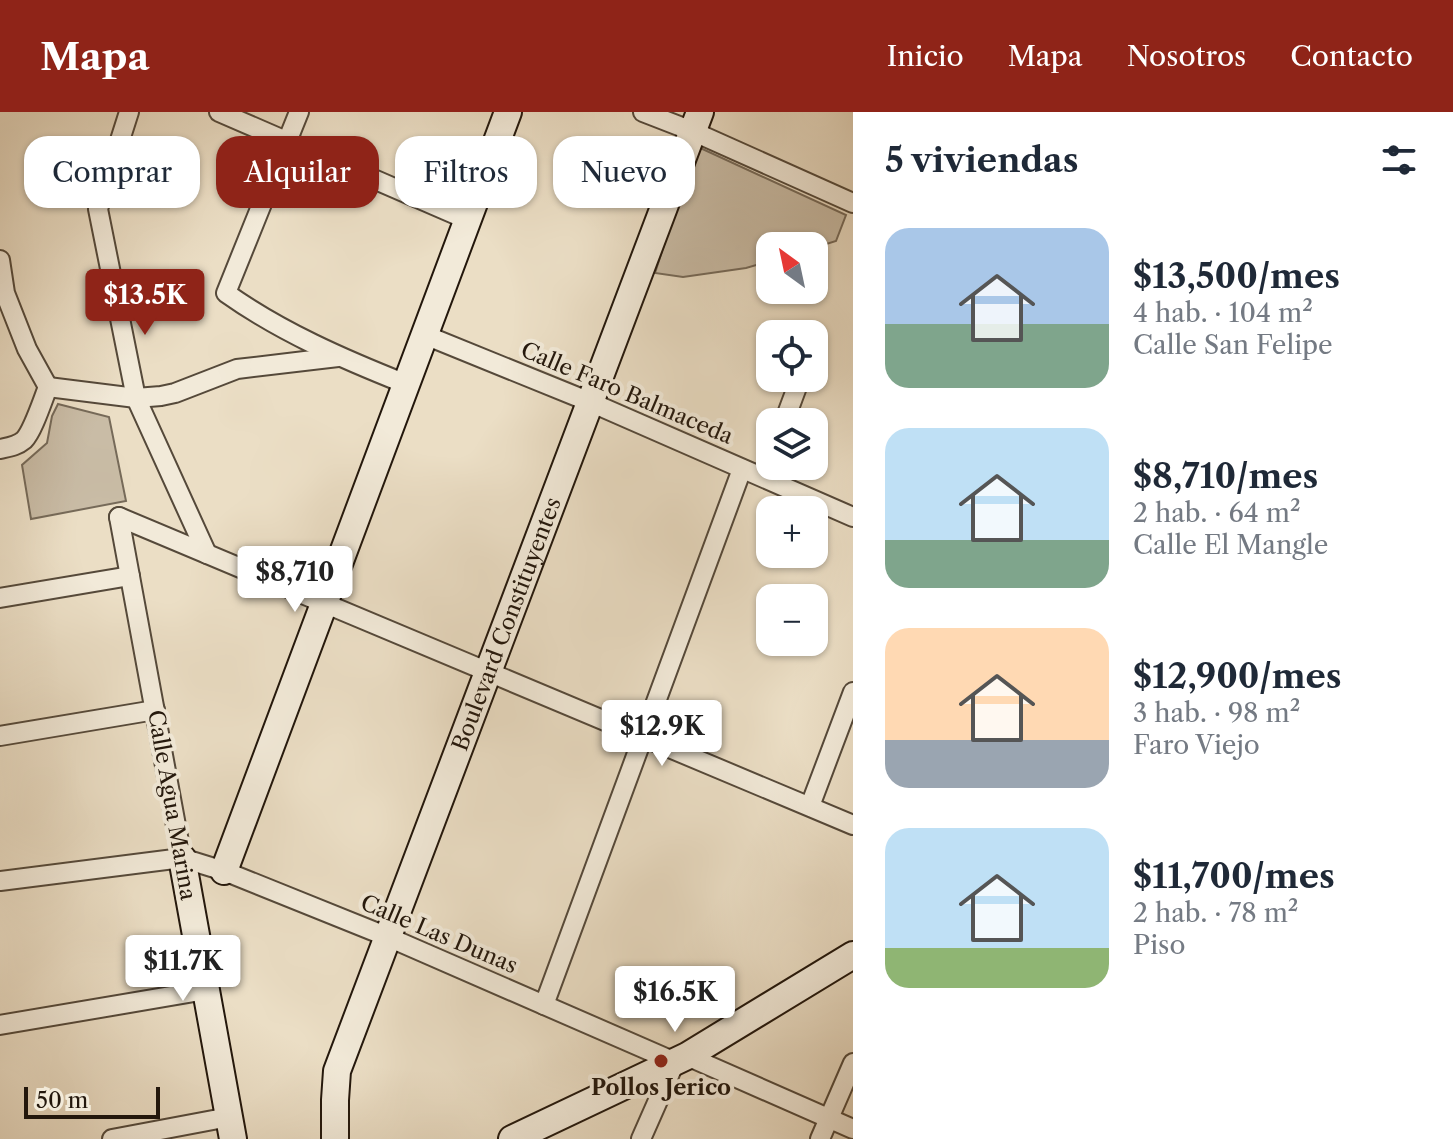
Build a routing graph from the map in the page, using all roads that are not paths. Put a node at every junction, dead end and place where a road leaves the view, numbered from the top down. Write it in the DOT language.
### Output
graph roads {
  1 [pos="129,112"];
  2 [pos="219,112"];
  3 [pos="299,112"];
  4 [pos="508,112"];
  5 [pos="643,112"];
  6 [pos="696,122"];
  7 [pos="277,136"];
  8 [pos="291,136"];
  9 [pos="379,181"];
  10 [pos="851,195"];
  11 [pos="261,208"];
  12 [pos="468,220"];
  13 [pos="0,260"];
  14 [pos="2,293"];
  15 [pos="425,335"];
  16 [pos="338,357"];
  17 [pos="406,384"];
  18 [pos="48,387"];
  19 [pos="136,398"];
  20 [pos="590,402"];
  21 [pos="0,449"];
  22 [pos="742,469"];
  23 [pos="756,469"];
  24 [pos="787,480"];
  25 [pos="853,517"];
  26 [pos="207,554"];
  27 [pos="130,576"];
  28 [pos="0,598"];
  29 [pos="324,603"];
  30 [pos="488,672"];
  31 [pos="853,692"];
  32 [pos="155,710"];
  33 [pos="0,736"];
  34 [pos="643,737"];
  35 [pos="810,806"];
  36 [pos="853,825"];
  37 [pos="182,858"];
  38 [pos="224,871"];
  39 [pos="0,881"];
  40 [pos="388,937"];
  41 [pos="853,955"];
  42 [pos="206,990"];
  43 [pos="544,1005"];
  44 [pos="0,1025"];
  45 [pos="681,1059"];
  46 [pos="853,1063"];
  47 [pos="829,1118"];
  48 [pos="231,1128"];
  49 [pos="853,1129"];
  50 [pos="112,1139"];
  51 [pos="335,1139"];
  52 [pos="512,1139"];
  53 [pos="641,1139"];
  54 [pos="820,1139"];
  1 -- 19 [label="street"];
  2 -- 7 [label="street"];
  3 -- 8 [label="street"];
  4 -- 12 [label="street"];
  5 -- 6 [label="street"];
  6 -- 10 [label="street"];
  6 -- 20 [label="street, Boulevard Constituyentes"];
  9 -- 12 [label="street"];
  11 -- 16 [label="street"];
  12 -- 15 [label="street"];
  13 -- 14 [label="street"];
  14 -- 18 [label="street"];
  15 -- 17 [label="street"];
  15 -- 20 [label="street, Calle Faro Balmaceda"];
  16 -- 17 [label="street"];
  16 -- 19 [label="street"];
  17 -- 29 [label="street"];
  18 -- 19 [label="street"];
  18 -- 21 [label="street"];
  19 -- 26 [label="street"];
  20 -- 22 [label="street, Calle Faro Balmaceda"];
  20 -- 30 [label="street, Boulevard Constituyentes"];
  22 -- 23 [label="street, Calle Faro Balmaceda"];
  22 -- 34 [label="street"];
  24 -- 25 [label="street, Calle Faro Balmaceda"];
  26 -- 27 [label="street, Calle Agua Marina"];
  26 -- 29 [label="street"];
  27 -- 28 [label="street"];
  27 -- 32 [label="street, Calle Agua Marina"];
  29 -- 30 [label="street"];
  29 -- 38 [label="street"];
  30 -- 34 [label="street"];
  30 -- 40 [label="street, Boulevard Constituyentes"];
  31 -- 35 [label="street"];
  32 -- 33 [label="street"];
  32 -- 37 [label="street, Calle Agua Marina"];
  34 -- 35 [label="street"];
  34 -- 43 [label="street"];
  35 -- 36 [label="street"];
  37 -- 38 [label="street, Calle Las Dunas"];
  37 -- 39 [label="street"];
  37 -- 42 [label="street, Calle Agua Marina"];
  38 -- 40 [label="street, Calle Las Dunas"];
  40 -- 43 [label="street, Calle Las Dunas"];
  40 -- 51 [label="street, Boulevard Constituyentes"];
  41 -- 45 [label="street"];
  42 -- 44 [label="street"];
  42 -- 48 [label="street, Calle Agua Marina"];
  43 -- 45 [label="street, Calle Las Dunas"];
  45 -- 47 [label="street, Calle Las Dunas"];
  45 -- 52 [label="street"];
  45 -- 53 [label="street"];
  46 -- 47 [label="street"];
  47 -- 49 [label="street, Calle Las Dunas"];
  47 -- 54 [label="street"];
  48 -- 50 [label="street"];
}
